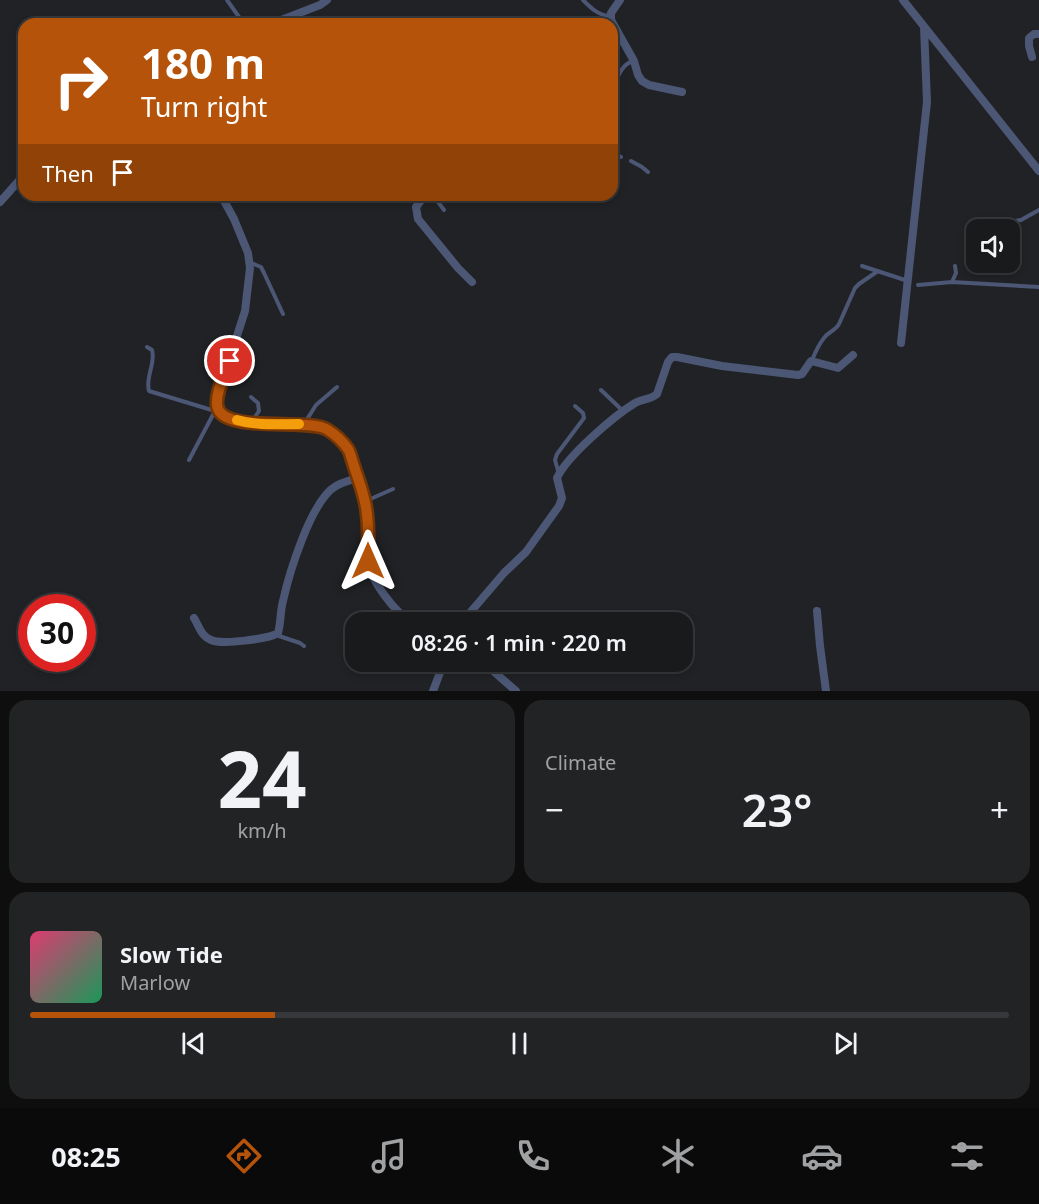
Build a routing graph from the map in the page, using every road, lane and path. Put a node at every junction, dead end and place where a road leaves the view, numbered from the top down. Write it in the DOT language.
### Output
graph roads {
  1 [pos="227,0"];
  2 [pos="327,0"];
  3 [pos="583,0"];
  4 [pos="620,0"];
  5 [pos="903,0"];
  6 [pos="610,16"];
  7 [pos="240,18"];
  8 [pos="295,18"];
  9 [pos="924,27"];
  10 [pos="618,32"];
  11 [pos="1039,34"];
  12 [pos="1032,57"];
  13 [pos="634,61"];
  14 [pos="618,78"];
  15 [pos="682,92"];
  16 [pos="618,155"];
  17 [pos="621,157"];
  18 [pos="631,162"];
  19 [pos="1039,171"];
  20 [pos="648,172"];
  21 [pos="18,182"];
  22 [pos="224,201"];
  23 [pos="421,201"];
  24 [pos="437,201"];
  25 [pos="0,202"];
  26 [pos="444,210"];
  27 [pos="1039,210"];
  28 [pos="1020,220"];
  29 [pos="249,262"];
  30 [pos="862,266"];
  31 [pos="955,266"];
  32 [pos="878,271"];
  33 [pos="472,282"];
  34 [pos="952,282"];
  35 [pos="912,284"];
  36 [pos="1039,287"];
  37 [pos="283,314"];
  38 [pos="902,343"];
  39 [pos="147,347"];
  40 [pos="853,355"];
  41 [pos="811,361"];
  42 [pos="337,387"];
  43 [pos="601,390"];
  44 [pos="250,397"];
  45 [pos="575,406"];
  46 [pos="216,409"];
  47 [pos="624,412"];
  48 [pos="250,423"];
  49 [pos="304,424"];
  50 [pos="189,460"];
  51 [pos="559,475"];
  52 [pos="358,478"];
  53 [pos="393,489"];
  54 [pos="365,501"];
  55 [pos="818,611"];
  56 [pos="398,612"];
  57 [pos="471,612"];
  58 [pos="194,618"];
  59 [pos="275,635"];
  60 [pos="304,646"];
  61 [pos="440,672"];
  62 [pos="496,672"];
  63 [pos="433,691"];
  64 [pos="516,691"];
  65 [pos="826,691"];
  1 -- 7 [label="lane"];
  2 -- 8 [label="street"];
  3 -- 6 [label="lane"];
  4 -- 6 [label="street"];
  5 -- 9 [label="street"];
  9 -- 19 [label="street"];
  9 -- 35 [label="street"];
  10 -- 13 [label="street"];
  11 -- 12 [label="street"];
  13 -- 14 [label="lane"];
  13 -- 15 [label="street"];
  16 -- 17 [label="lane"];
  18 -- 20 [label="lane"];
  21 -- 25 [label="street"];
  22 -- 29 [label="street"];
  23 -- 33 [label="street"];
  24 -- 26 [label="lane"];
  27 -- 28 [label="lane"];
  29 -- 37 [label="lane"];
  29 -- 46 [label="street"];
  30 -- 32 [label="lane"];
  31 -- 34 [label="lane"];
  32 -- 35 [label="lane"];
  32 -- 41 [label="lane"];
  34 -- 35 [label="lane"];
  34 -- 36 [label="lane"];
  35 -- 38 [label="street"];
  39 -- 46 [label="lane"];
  40 -- 41 [label="street"];
  41 -- 47 [label="street"];
  42 -- 49 [label="lane"];
  43 -- 47 [label="lane"];
  44 -- 48 [label="lane"];
  45 -- 51 [label="lane"];
  46 -- 48 [label="street"];
  46 -- 50 [label="lane"];
  47 -- 51 [label="street"];
  48 -- 49 [label="street"];
  49 -- 52 [label="street"];
  51 -- 57 [label="street"];
  52 -- 54 [label="street"];
  52 -- 59 [label="street"];
  53 -- 54 [label="lane"];
  54 -- 56 [label="street"];
  55 -- 65 [label="street"];
  58 -- 59 [label="street"];
  59 -- 60 [label="lane"];
  61 -- 63 [label="street"];
  62 -- 64 [label="street"];
}
